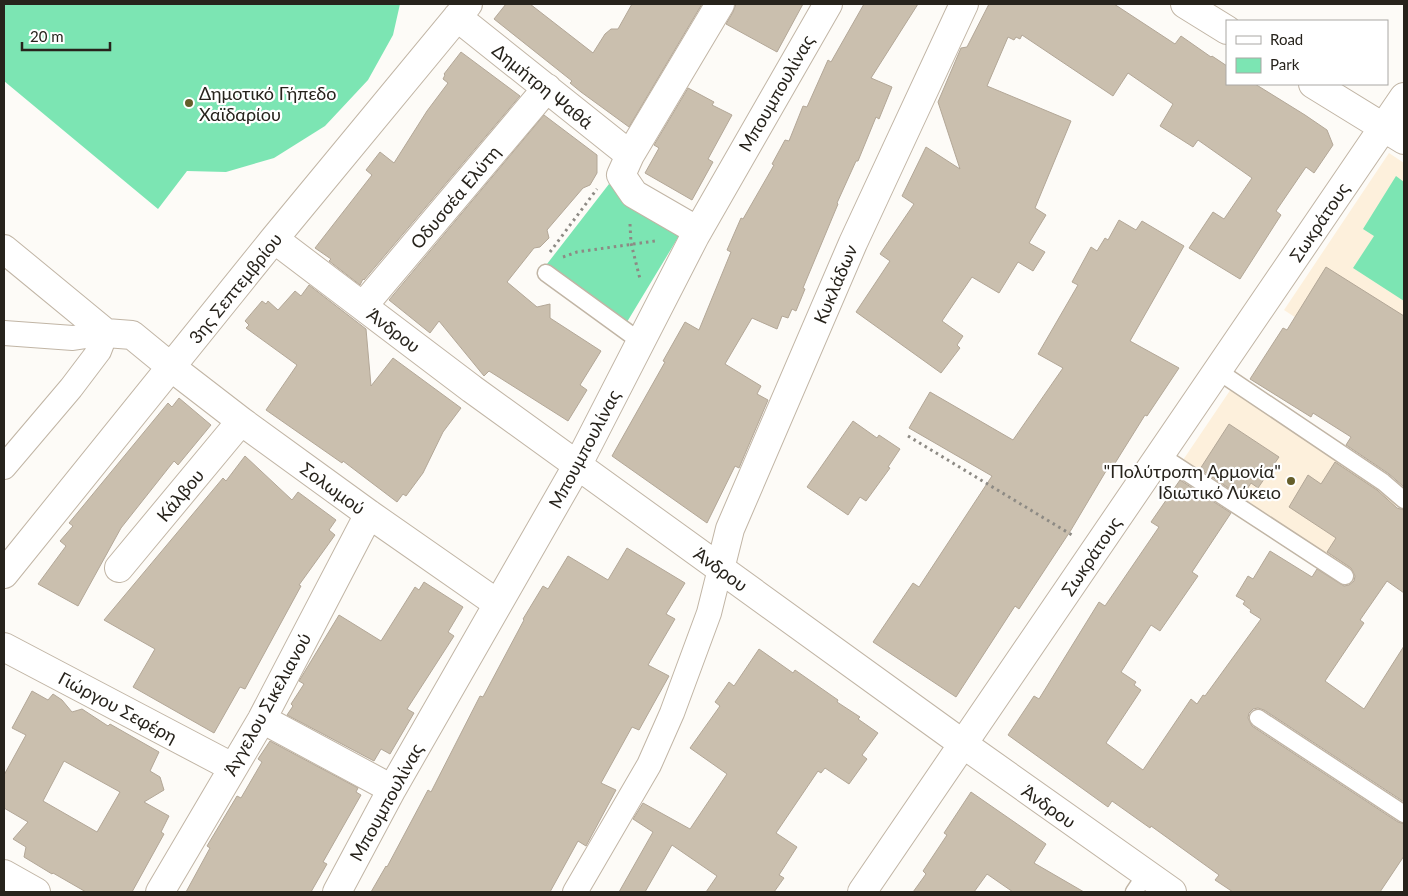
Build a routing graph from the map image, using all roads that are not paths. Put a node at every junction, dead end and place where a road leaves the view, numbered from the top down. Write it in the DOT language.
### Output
graph roads {
  1 [pos="720,4"];
  2 [pos="828,4"];
  3 [pos="964,4"];
  4 [pos="1185,4"];
  5 [pos="462,10"];
  6 [pos="1226,29"];
  7 [pos="1315,85"];
  8 [pos="547,88"];
  9 [pos="1404,97"];
  10 [pos="1394,134"];
  11 [pos="626,172"];
  12 [pos="696,233"];
  13 [pos="274,239"];
  14 [pos="4,249"];
  15 [pos="545,268"];
  16 [pos="363,306"];
  17 [pos="4,333"];
  18 [pos="106,333"];
  19 [pos="645,333"];
  20 [pos="171,367"];
  21 [pos="1218,371"];
  22 [pos="241,421"];
  23 [pos="1160,455"];
  24 [pos="577,466"];
  25 [pos="4,467"];
  26 [pos="1404,500"];
  27 [pos="369,514"];
  28 [pos="119,568"];
  29 [pos="720,569"];
  30 [pos="4,574"];
  31 [pos="1345,576"];
  32 [pos="498,604"];
  33 [pos="4,647"];
  34 [pos="1258,718"];
  35 [pos="262,719"];
  36 [pos="962,744"];
  37 [pos="232,767"];
  38 [pos="392,789"];
  39 [pos="1404,814"];
  40 [pos="4,874"];
  41 [pos="1140,883"];
  42 [pos="36,892"];
  43 [pos="160,892"];
  44 [pos="337,892"];
  45 [pos="575,892"];
  46 [pos="862,892"];
  47 [pos="1172,892"];
  1 -- 11 [label="street"];
  2 -- 12 [label="street, Μπουμπουλίνας"];
  3 -- 29 [label="street, Κυκλάδων"];
  4 -- 6 [label="street"];
  5 -- 8 [label="street, Δημήτρη Ψαθά"];
  5 -- 13 [label="street, 3ης Σεπτεμβρίου"];
  7 -- 10 [label="street"];
  8 -- 11 [label="street, Δημήτρη Ψαθά"];
  8 -- 16 [label="street, Οδυσσέα Ελύτη"];
  9 -- 10 [label="street, Σωκράτους"];
  10 -- 21 [label="street, Σωκράτους"];
  11 -- 12 [label="street, Δημήτρη Ψαθά"];
  12 -- 19 [label="street, Μπουμπουλίνας"];
  13 -- 16 [label="street, Άνδρου"];
  13 -- 20 [label="street, 3ης Σεπτεμβρίου"];
  14 -- 18 [label="street"];
  15 -- 19 [label="lane"];
  16 -- 24 [label="street, Άνδρου"];
  17 -- 18 [label="street"];
  18 -- 20 [label="street, Σολωμού"];
  18 -- 25 [label="street"];
  19 -- 24 [label="street, Μπουμπουλίνας"];
  20 -- 22 [label="street, Σολωμού"];
  20 -- 30 [label="street, 3ης Σεπτεμβρίου"];
  21 -- 23 [label="street, Σωκράτους"];
  21 -- 26 [label="lane"];
  22 -- 27 [label="street, Σολωμού"];
  22 -- 28 [label="street, Κάλβου"];
  23 -- 31 [label="lane"];
  23 -- 36 [label="street, Σωκράτους"];
  24 -- 29 [label="street, Άνδρου"];
  24 -- 32 [label="street, Μπουμπουλίνας"];
  27 -- 32 [label="street, Σολωμού"];
  27 -- 35 [label="street, Άγγελου Σικελιανού"];
  29 -- 36 [label="street, Άνδρου"];
  29 -- 45 [label="street"];
  32 -- 38 [label="street, Μπουμπουλίνας"];
  33 -- 37 [label="street, Γιώργου Σεφέρη"];
  34 -- 39 [label="lane"];
  35 -- 37 [label="street, Άγγελου Σικελιανού"];
  35 -- 38 [label="street"];
  36 -- 41 [label="street, Άνδρου"];
  36 -- 46 [label="street, Σωκράτους"];
  37 -- 43 [label="street, Άγγελου Σικελιανού"];
  38 -- 44 [label="street, Μπουμπουλίνας"];
  40 -- 42 [label="street"];
  41 -- 47 [label="street, Άνδρου"];
}
